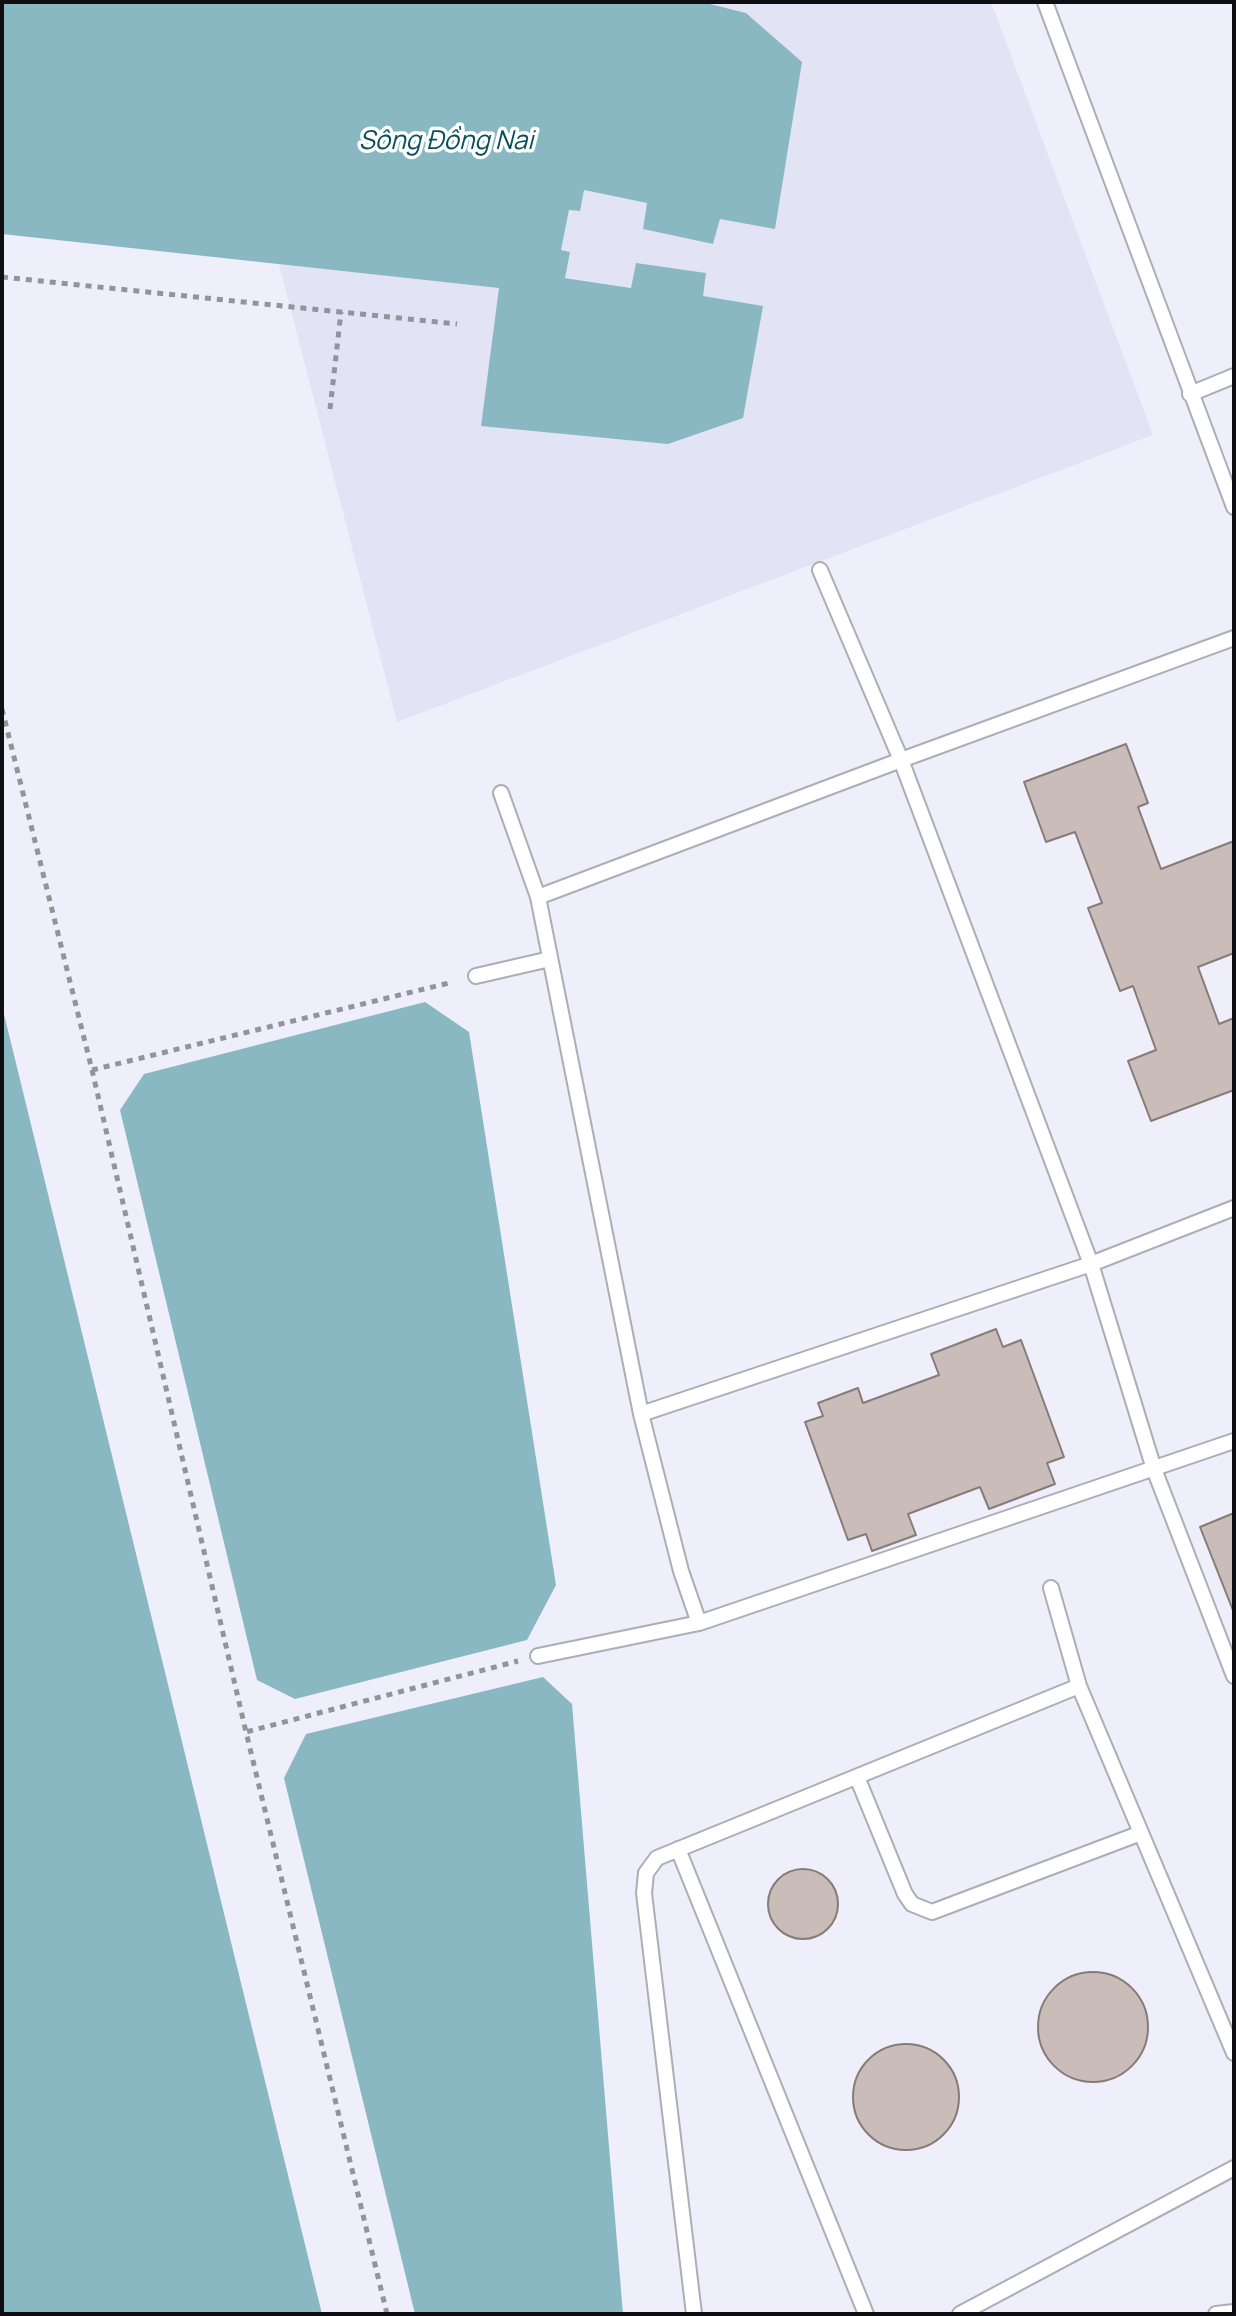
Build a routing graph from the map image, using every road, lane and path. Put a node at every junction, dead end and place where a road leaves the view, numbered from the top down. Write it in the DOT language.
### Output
graph roads {
  1 [pos="1045,2"];
  2 [pos="2,277"];
  3 [pos="341,312"];
  4 [pos="457,324"];
  5 [pos="1234,376"];
  6 [pos="1190,394"];
  7 [pos="330,409"];
  8 [pos="1234,507"];
  9 [pos="820,570"];
  10 [pos="1234,638"];
  11 [pos="2,709"];
  12 [pos="901,760"];
  13 [pos="501,793"];
  14 [pos="538,897"];
  15 [pos="550,959"];
  16 [pos="476,976"];
  17 [pos="92,1070"];
  18 [pos="1234,1208"];
  19 [pos="1091,1264"];
  20 [pos="641,1414"];
  21 [pos="1234,1441"];
  22 [pos="1154,1469"];
  23 [pos="1051,1588"];
  24 [pos="699,1623"];
  25 [pos="538,1656"];
  26 [pos="1234,1676"];
  27 [pos="1079,1686"];
  28 [pos="246,1732"];
  29 [pos="857,1777"];
  30 [pos="1141,1833"];
  31 [pos="678,1849"];
  32 [pos="1234,2053"];
  33 [pos="1234,2168"];
  34 [pos="1234,2312"];
  35 [pos="387,2314"];
  36 [pos="694,2314"];
  37 [pos="866,2314"];
  38 [pos="960,2314"];
  39 [pos="1216,2314"];
  1 -- 6 [label="lane"];
  2 -- 3 [label="path"];
  3 -- 4 [label="path"];
  3 -- 7 [label="path"];
  5 -- 6 [label="lane"];
  6 -- 8 [label="lane"];
  9 -- 12 [label="lane"];
  10 -- 12 [label="lane"];
  11 -- 17 [label="path"];
  12 -- 14 [label="lane"];
  12 -- 19 [label="lane"];
  13 -- 14 [label="lane"];
  14 -- 15 [label="lane"];
  15 -- 16 [label="lane"];
  15 -- 20 [label="lane"];
  16 -- 17 [label="path"];
  17 -- 28 [label="path"];
  18 -- 19 [label="lane"];
  19 -- 20 [label="lane"];
  19 -- 22 [label="lane"];
  20 -- 24 [label="lane"];
  21 -- 22 [label="lane"];
  22 -- 24 [label="lane"];
  22 -- 26 [label="lane"];
  23 -- 27 [label="lane"];
  24 -- 25 [label="lane"];
  25 -- 28 [label="path"];
  27 -- 29 [label="lane"];
  27 -- 30 [label="lane"];
  28 -- 35 [label="path"];
  29 -- 30 [label="lane"];
  29 -- 31 [label="lane"];
  30 -- 32 [label="lane"];
  31 -- 36 [label="lane"];
  31 -- 37 [label="lane"];
  33 -- 38 [label="lane"];
  34 -- 39 [label="lane"];
}
